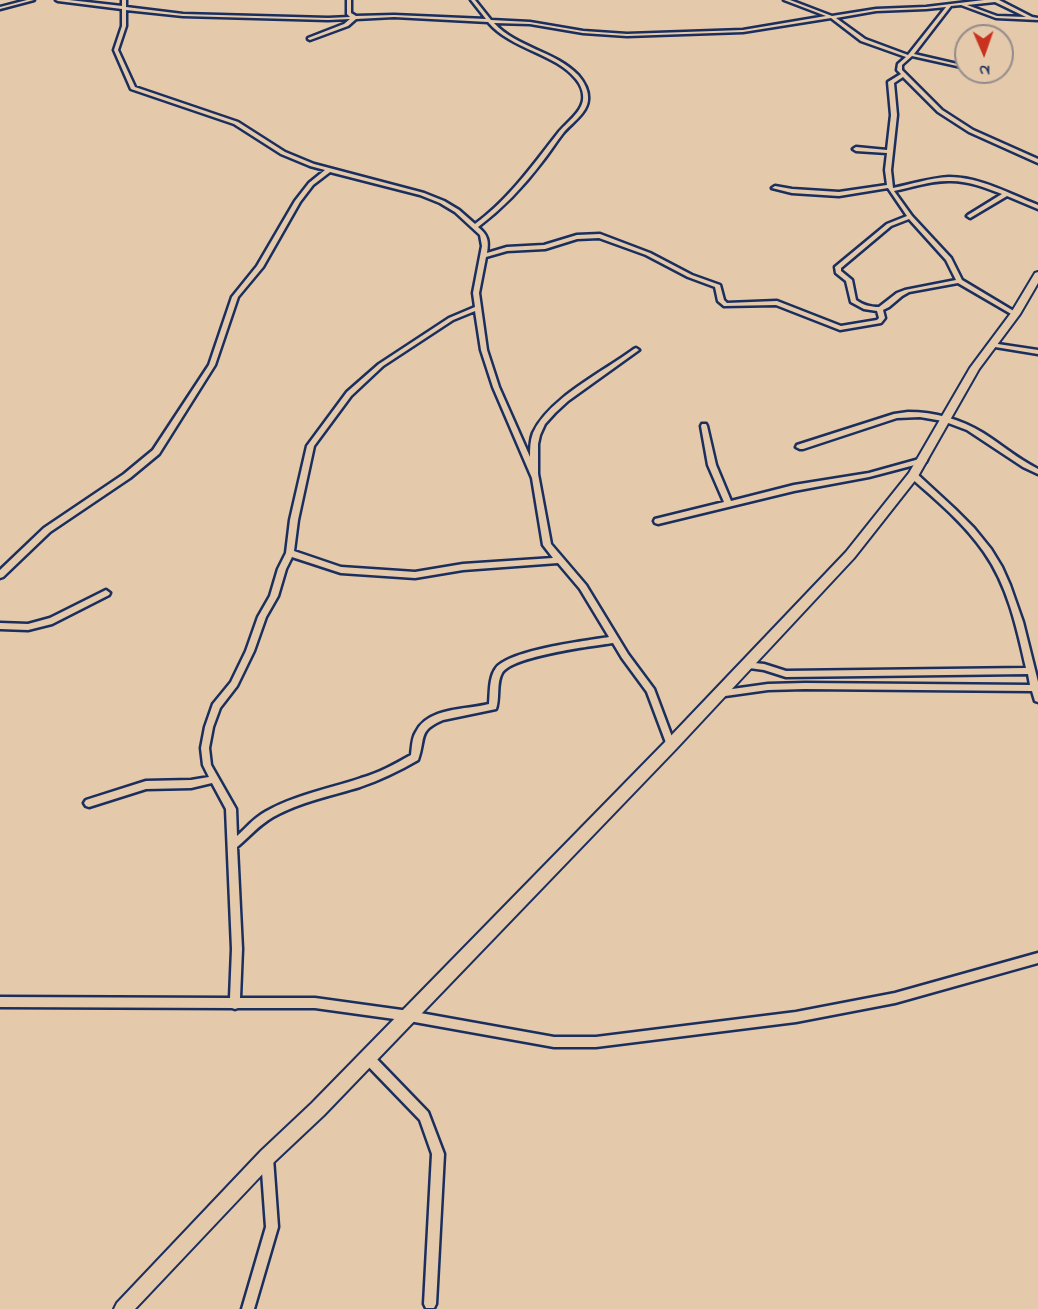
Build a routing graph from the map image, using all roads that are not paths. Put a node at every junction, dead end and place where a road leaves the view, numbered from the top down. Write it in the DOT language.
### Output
graph roads {
  1 [pos="32,0"];
  2 [pos="58,0"];
  3 [pos="349,0"];
  4 [pos="473,0"];
  5 [pos="786,0"];
  6 [pos="995,0"];
  7 [pos="951,2"];
  8 [pos="124,3"];
  9 [pos="959,4"];
  10 [pos="0,8"];
  11 [pos="832,16"];
  12 [pos="355,18"];
  13 [pos="1036,19"];
  14 [pos="487,21"];
  15 [pos="310,39"];
  16 [pos="911,56"];
  17 [pos="954,65"];
  18 [pos="903,75"];
  19 [pos="856,149"];
  20 [pos="890,152"];
  21 [pos="1038,161"];
  22 [pos="329,170"];
  23 [pos="775,188"];
  24 [pos="891,188"];
  25 [pos="1005,195"];
  26 [pos="1038,207"];
  27 [pos="970,216"];
  28 [pos="910,217"];
  29 [pos="476,226"];
  30 [pos="483,256"];
  31 [pos="1038,275"];
  32 [pos="959,281"];
  33 [pos="477,308"];
  34 [pos="879,309"];
  35 [pos="1015,314"];
  36 [pos="991,345"];
  37 [pos="636,350"];
  38 [pos="1038,352"];
  39 [pos="946,419"];
  40 [pos="704,426"];
  41 [pos="800,447"];
  42 [pos="923,460"];
  43 [pos="1038,472"];
  44 [pos="914,476"];
  45 [pos="536,478"];
  46 [pos="728,503"];
  47 [pos="658,520"];
  48 [pos="290,553"];
  49 [pos="558,560"];
  50 [pos="0,575"];
  51 [pos="106,593"];
  52 [pos="0,626"];
  53 [pos="615,639"];
  54 [pos="745,665"];
  55 [pos="1031,670"];
  56 [pos="916,673"];
  57 [pos="858,674"];
  58 [pos="861,687"];
  59 [pos="920,687"];
  60 [pos="1035,688"];
  61 [pos="717,694"];
  62 [pos="1038,699"];
  63 [pos="671,745"];
  64 [pos="215,778"];
  65 [pos="89,803"];
  66 [pos="234,844"];
  67 [pos="1038,958"];
  68 [pos="0,1002"];
  69 [pos="235,1004"];
  70 [pos="409,1016"];
  71 [pos="368,1058"];
  72 [pos="267,1157"];
  73 [pos="430,1304"];
  74 [pos="123,1309"];
  75 [pos="248,1309"];
  1 -- 10 [label="street"];
  2 -- 8 [label="street"];
  3 -- 12 [label="street"];
  4 -- 14 [label="street"];
  5 -- 11 [label="street"];
  6 -- 9 [label="street"];
  6 -- 13 [label="street"];
  7 -- 9 [label="street"];
  7 -- 11 [label="street"];
  7 -- 16 [label="street"];
  8 -- 12 [label="street"];
  8 -- 22 [label="street"];
  9 -- 13 [label="street"];
  11 -- 14 [label="street"];
  11 -- 16 [label="street"];
  12 -- 14 [label="street"];
  12 -- 15 [label="street"];
  14 -- 29 [label="street"];
  16 -- 17 [label="street"];
  16 -- 18 [label="street"];
  18 -- 20 [label="street"];
  18 -- 21 [label="street"];
  19 -- 20 [label="street"];
  20 -- 24 [label="street"];
  22 -- 29 [label="street"];
  22 -- 50 [label="street"];
  23 -- 24 [label="street"];
  24 -- 25 [label="street"];
  24 -- 28 [label="street"];
  25 -- 26 [label="street"];
  25 -- 27 [label="street"];
  28 -- 32 [label="street"];
  28 -- 34 [label="street"];
  29 -- 30 [label="street"];
  30 -- 33 [label="street"];
  30 -- 34 [label="street"];
  31 -- 35 [label="main road"];
  32 -- 34 [label="street"];
  32 -- 35 [label="street"];
  33 -- 45 [label="street"];
  33 -- 48 [label="street"];
  35 -- 36 [label="main road"];
  36 -- 38 [label="street"];
  36 -- 39 [label="main road"];
  37 -- 45 [label="street"];
  39 -- 41 [label="street"];
  39 -- 42 [label="main road"];
  39 -- 43 [label="street"];
  40 -- 46 [label="street"];
  42 -- 44 [label="main road"];
  42 -- 46 [label="street"];
  44 -- 54 [label="main road"];
  44 -- 55 [label="street"];
  45 -- 49 [label="street"];
  46 -- 47 [label="street"];
  48 -- 49 [label="street"];
  48 -- 64 [label="street"];
  49 -- 53 [label="street"];
  51 -- 52 [label="street"];
  53 -- 63 [label="street"];
  53 -- 66 [label="street"];
  54 -- 57 [label="street"];
  54 -- 61 [label="main road"];
  55 -- 56 [label="street"];
  55 -- 60 [label="street"];
  56 -- 57 [label="street"];
  56 -- 59 [label="street"];
  57 -- 58 [label="street"];
  58 -- 59 [label="street"];
  58 -- 61 [label="street"];
  59 -- 60 [label="street"];
  60 -- 62 [label="street"];
  61 -- 63 [label="main road"];
  63 -- 70 [label="main road"];
  64 -- 65 [label="street"];
  64 -- 66 [label="street"];
  66 -- 69 [label="street"];
  67 -- 70 [label="street"];
  68 -- 69 [label="street"];
  69 -- 70 [label="street"];
  70 -- 71 [label="main road"];
  71 -- 72 [label="main road"];
  71 -- 73 [label="street"];
  72 -- 74 [label="main road"];
  72 -- 75 [label="street"];
}
